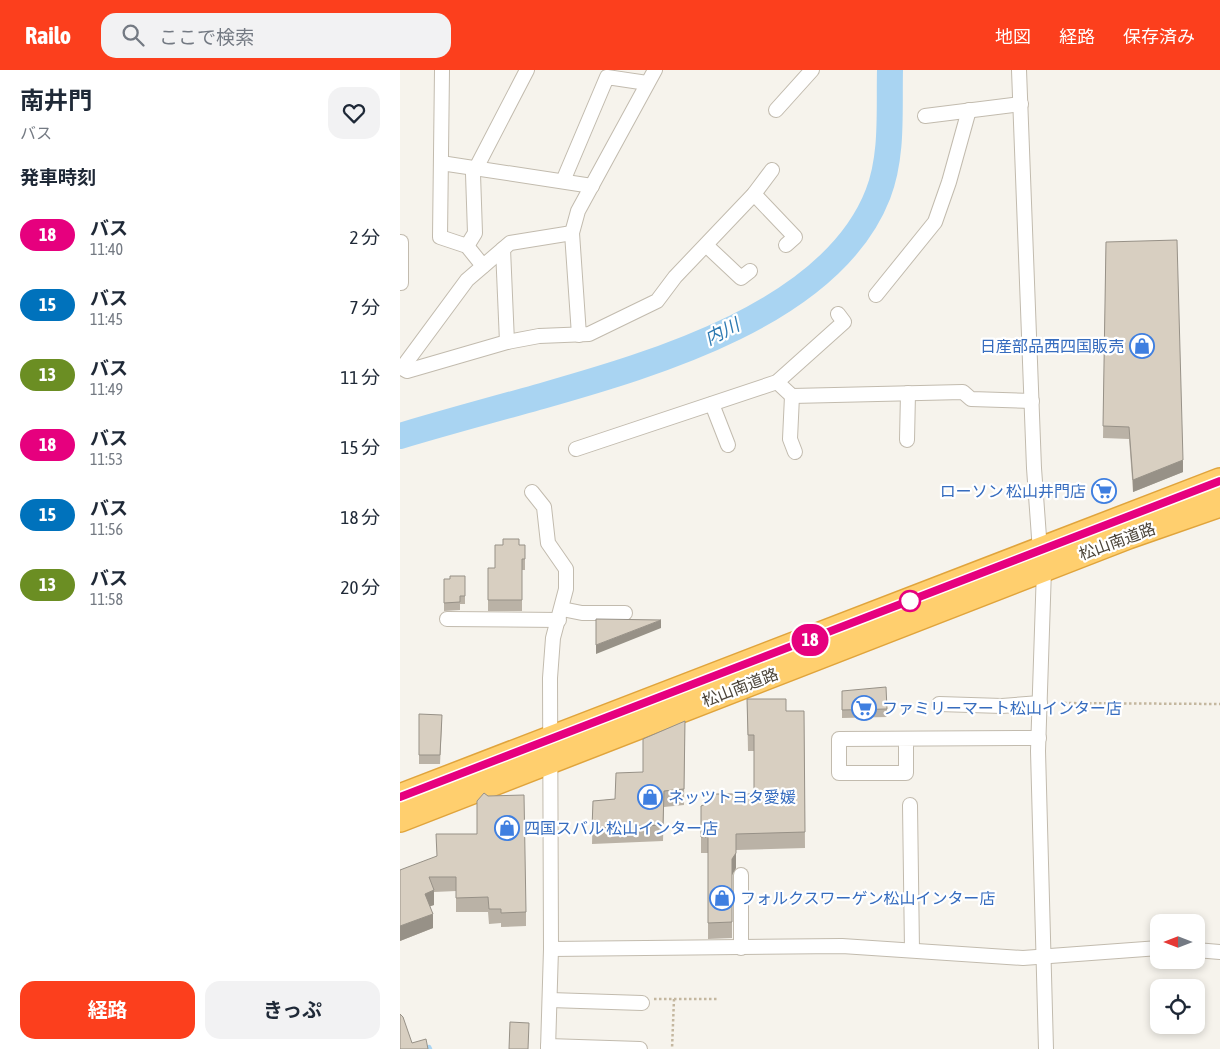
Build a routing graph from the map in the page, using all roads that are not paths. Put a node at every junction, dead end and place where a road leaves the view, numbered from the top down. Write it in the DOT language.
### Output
graph roads {
  1 [pos="442,70"];
  2 [pos="527,70"];
  3 [pos="655,70"];
  4 [pos="812,70"];
  5 [pos="1019,70"];
  6 [pos="647,83"];
  7 [pos="1021,104"];
  8 [pos="776,110"];
  9 [pos="969,110"];
  10 [pos="925,116"];
  11 [pos="441,163"];
  12 [pos="476,167"];
  13 [pos="772,170"];
  14 [pos="563,182"];
  15 [pos="592,186"];
  16 [pos="754,194"];
  17 [pos="572,233"];
  18 [pos="401,242"];
  19 [pos="786,245"];
  20 [pos="467,246"];
  21 [pos="707,246"];
  22 [pos="503,249"];
  23 [pos="482,266"];
  24 [pos="400,268"];
  25 [pos="750,271"];
  26 [pos="401,283"];
  27 [pos="876,296"];
  28 [pos="838,314"];
  29 [pos="579,335"];
  30 [pos="507,342"];
  31 [pos="401,367"];
  32 [pos="777,382"];
  33 [pos="908,393"];
  34 [pos="792,396"];
  35 [pos="1032,401"];
  36 [pos="712,404"];
  37 [pos="907,440"];
  38 [pos="728,445"];
  39 [pos="576,449"];
  40 [pos="795,452"];
  41 [pos="1220,481"];
  42 [pos="532,492"];
  43 [pos="1220,504"];
  44 [pos="1042,560"];
  45 [pos="560,614"];
  46 [pos="625,614"];
  47 [pos="447,619"];
  48 [pos="1040,703"];
  49 [pos="939,704"];
  50 [pos="1039,738"];
  51 [pos="906,739"];
  52 [pos="550,750"];
  53 [pos="400,797"];
  54 [pos="910,805"];
  55 [pos="400,818"];
  56 [pos="741,875"];
  57 [pos="741,948"];
  58 [pos="551,949"];
  59 [pos="1150,949"];
  60 [pos="912,950"];
  61 [pos="1205,951"];
  62 [pos="1220,952"];
  63 [pos="1044,957"];
  64 [pos="550,1000"];
  65 [pos="642,1003"];
  66 [pos="548,1048"];
  67 [pos="640,1049"];
  68 [pos="1046,1049"];
  1 -- 11 [label="street"];
  2 -- 12 [label="street"];
  3 -- 6 [label="street"];
  4 -- 8 [label="street"];
  5 -- 7 [label="street"];
  6 -- 14 [label="street"];
  6 -- 15 [label="street"];
  7 -- 9 [label="street"];
  7 -- 35 [label="street"];
  9 -- 10 [label="street"];
  9 -- 27 [label="street"];
  11 -- 12 [label="street"];
  11 -- 20 [label="street"];
  12 -- 14 [label="street"];
  12 -- 20 [label="street"];
  13 -- 16 [label="street"];
  14 -- 15 [label="street"];
  15 -- 17 [label="street"];
  16 -- 19 [label="street"];
  16 -- 21 [label="street"];
  17 -- 22 [label="street"];
  17 -- 29 [label="street"];
  18 -- 24 [label="street"];
  20 -- 23 [label="street"];
  21 -- 25 [label="street"];
  21 -- 29 [label="street"];
  22 -- 23 [label="street"];
  22 -- 30 [label="street"];
  23 -- 31 [label="street"];
  24 -- 26 [label="street"];
  28 -- 32 [label="street"];
  29 -- 30 [label="street"];
  30 -- 31 [label="street"];
  32 -- 34 [label="street"];
  32 -- 36 [label="street"];
  33 -- 34 [label="street"];
  33 -- 35 [label="street"];
  33 -- 37 [label="street"];
  34 -- 40 [label="street"];
  35 -- 44 [label="street"];
  36 -- 38 [label="street"];
  36 -- 39 [label="street"];
  41 -- 44 [label="highway, 松山南道路"];
  42 -- 45 [label="street"];
  43 -- 44 [label="highway, 松山南道路"];
  44 -- 48 [label="street"];
  44 -- 52 [label="highway, 松山南道路"];
  45 -- 46 [label="street"];
  45 -- 47 [label="street"];
  45 -- 52 [label="street"];
  48 -- 49 [label="street"];
  48 -- 50 [label="street"];
  50 -- 51 [label="street"];
  50 -- 63 [label="street"];
  51 -- 51 [label="street"];
  52 -- 53 [label="highway, 松山南道路"];
  52 -- 55 [label="highway, 松山南道路"];
  52 -- 58 [label="street"];
  54 -- 60 [label="street"];
  56 -- 57 [label="street"];
  57 -- 58 [label="street"];
  57 -- 60 [label="street"];
  58 -- 64 [label="street"];
  59 -- 63 [label="street"];
  60 -- 63 [label="street"];
  61 -- 62 [label="street"];
  63 -- 68 [label="street"];
  64 -- 65 [label="street"];
  64 -- 66 [label="street"];
  66 -- 67 [label="street"];
}
